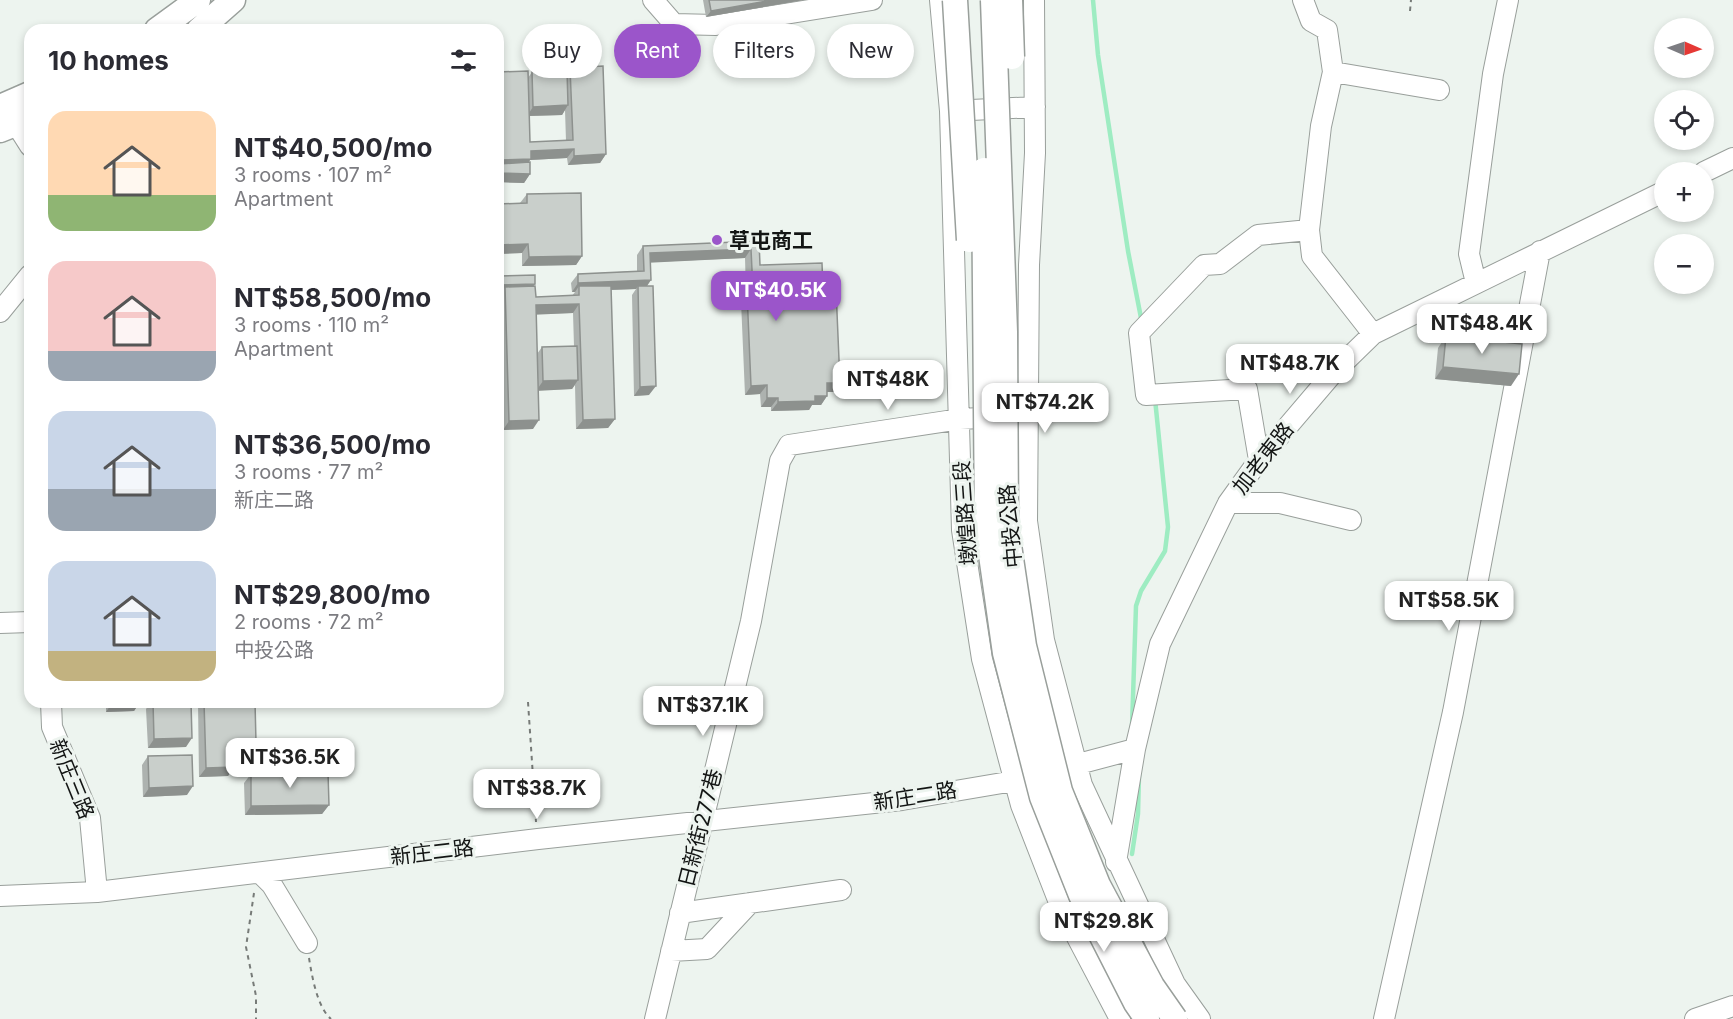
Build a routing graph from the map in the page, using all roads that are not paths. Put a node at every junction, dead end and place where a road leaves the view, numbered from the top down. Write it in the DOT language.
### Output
graph roads {
  1 [pos="232,0"];
  2 [pos="653,0"];
  3 [pos="872,0"];
  4 [pos="940,0"];
  5 [pos="955,0"];
  6 [pos="976,0"];
  7 [pos="993,0"];
  8 [pos="1010,0"];
  9 [pos="1034,0"];
  10 [pos="1303,0"];
  11 [pos="1508,0"];
  12 [pos="197,1"];
  13 [pos="165,24"];
  14 [pos="190,24"];
  15 [pos="206,24"];
  16 [pos="1334,72"];
  17 [pos="1439,90"];
  18 [pos="24,101"];
  19 [pos="1035,107"];
  20 [pos="950,111"];
  21 [pos="10,117"];
  22 [pos="24,137"];
  23 [pos="1733,158"];
  24 [pos="1714,167"];
  25 [pos="1654,196"];
  26 [pos="1309,230"];
  27 [pos="1540,251"];
  28 [pos="24,282"];
  29 [pos="1476,283"];
  30 [pos="0,312"];
  31 [pos="1373,334"];
  32 [pos="995,335"];
  33 [pos="1026,415"];
  34 [pos="960,419"];
  35 [pos="1259,460"];
  36 [pos="1228,503"];
  37 [pos="1351,520"];
  38 [pos="24,622"];
  39 [pos="0,623"];
  40 [pos="51,708"];
  41 [pos="1135,749"];
  42 [pos="1077,764"];
  43 [pos="1014,781"];
  44 [pos="702,822"];
  45 [pos="1116,862"];
  46 [pos="253,873"];
  47 [pos="1128,886"];
  48 [pos="841,890"];
  49 [pos="98,892"];
  50 [pos="0,896"];
  51 [pos="750,903"];
  52 [pos="680,913"];
  53 [pos="307,944"];
  54 [pos="671,951"];
  55 [pos="1733,1006"];
  56 [pos="655,1019"];
  57 [pos="1122,1019"];
  58 [pos="1147,1019"];
  59 [pos="1175,1019"];
  60 [pos="1200,1019"];
  61 [pos="1384,1019"];
  62 [pos="1695,1019"];
  1 -- 15 [label="main road"];
  2 -- 3 [label="street"];
  4 -- 20 [label="street, 墩煌路三段"];
  5 -- 32 [label="main road, bridge"];
  6 -- 32 [label="main road, 中投公路, bridge"];
  7 -- 32 [label="main road, 中投公路, bridge"];
  8 -- 32 [label="main road, bridge"];
  9 -- 19 [label="street"];
  10 -- 16 [label="street"];
  11 -- 29 [label="street"];
  12 -- 13 [label="main road"];
  12 -- 14 [label="street"];
  16 -- 17 [label="street"];
  16 -- 26 [label="street"];
  18 -- 21 [label="main road"];
  19 -- 20 [label="street"];
  19 -- 33 [label="street"];
  20 -- 34 [label="street, 墩煌路三段"];
  21 -- 22 [label="street"];
  23 -- 24 [label="street"];
  25 -- 27 [label="street, 加老東路"];
  26 -- 31 [label="street"];
  26 -- 35 [label="street"];
  27 -- 29 [label="street, 加老東路"];
  27 -- 61 [label="street"];
  28 -- 30 [label="street"];
  29 -- 31 [label="street, 加老東路"];
  31 -- 35 [label="street, 加老東路"];
  32 -- 58 [label="main road, 中投公路, bridge"];
  32 -- 59 [label="main road, 中投公路, bridge"];
  33 -- 34 [label="street"];
  33 -- 42 [label="street"];
  34 -- 43 [label="street, 墩煌路三段"];
  34 -- 44 [label="street, 日新街277巷"];
  35 -- 36 [label="street, 加老東路"];
  36 -- 37 [label="street"];
  36 -- 41 [label="street, 加老東路"];
  38 -- 39 [label="street"];
  40 -- 49 [label="street, 新庄三路"];
  41 -- 42 [label="street"];
  41 -- 45 [label="street, 加老東路"];
  42 -- 43 [label="street, 新庄二路"];
  42 -- 45 [label="street"];
  43 -- 44 [label="street, 新庄二路"];
  43 -- 57 [label="street, 墩煌路三段"];
  44 -- 46 [label="street, 新庄二路"];
  44 -- 52 [label="street, 日新街277巷"];
  45 -- 47 [label="street"];
  46 -- 49 [label="street, 新庄二路"];
  46 -- 53 [label="street"];
  47 -- 57 [label="street"];
  47 -- 60 [label="street"];
  48 -- 51 [label="street"];
  49 -- 50 [label="street, 新庄二路"];
  51 -- 52 [label="street"];
  51 -- 54 [label="street"];
  52 -- 54 [label="street, 日新街277巷"];
  54 -- 56 [label="street, 日新街277巷"];
  55 -- 62 [label="street"];
}
